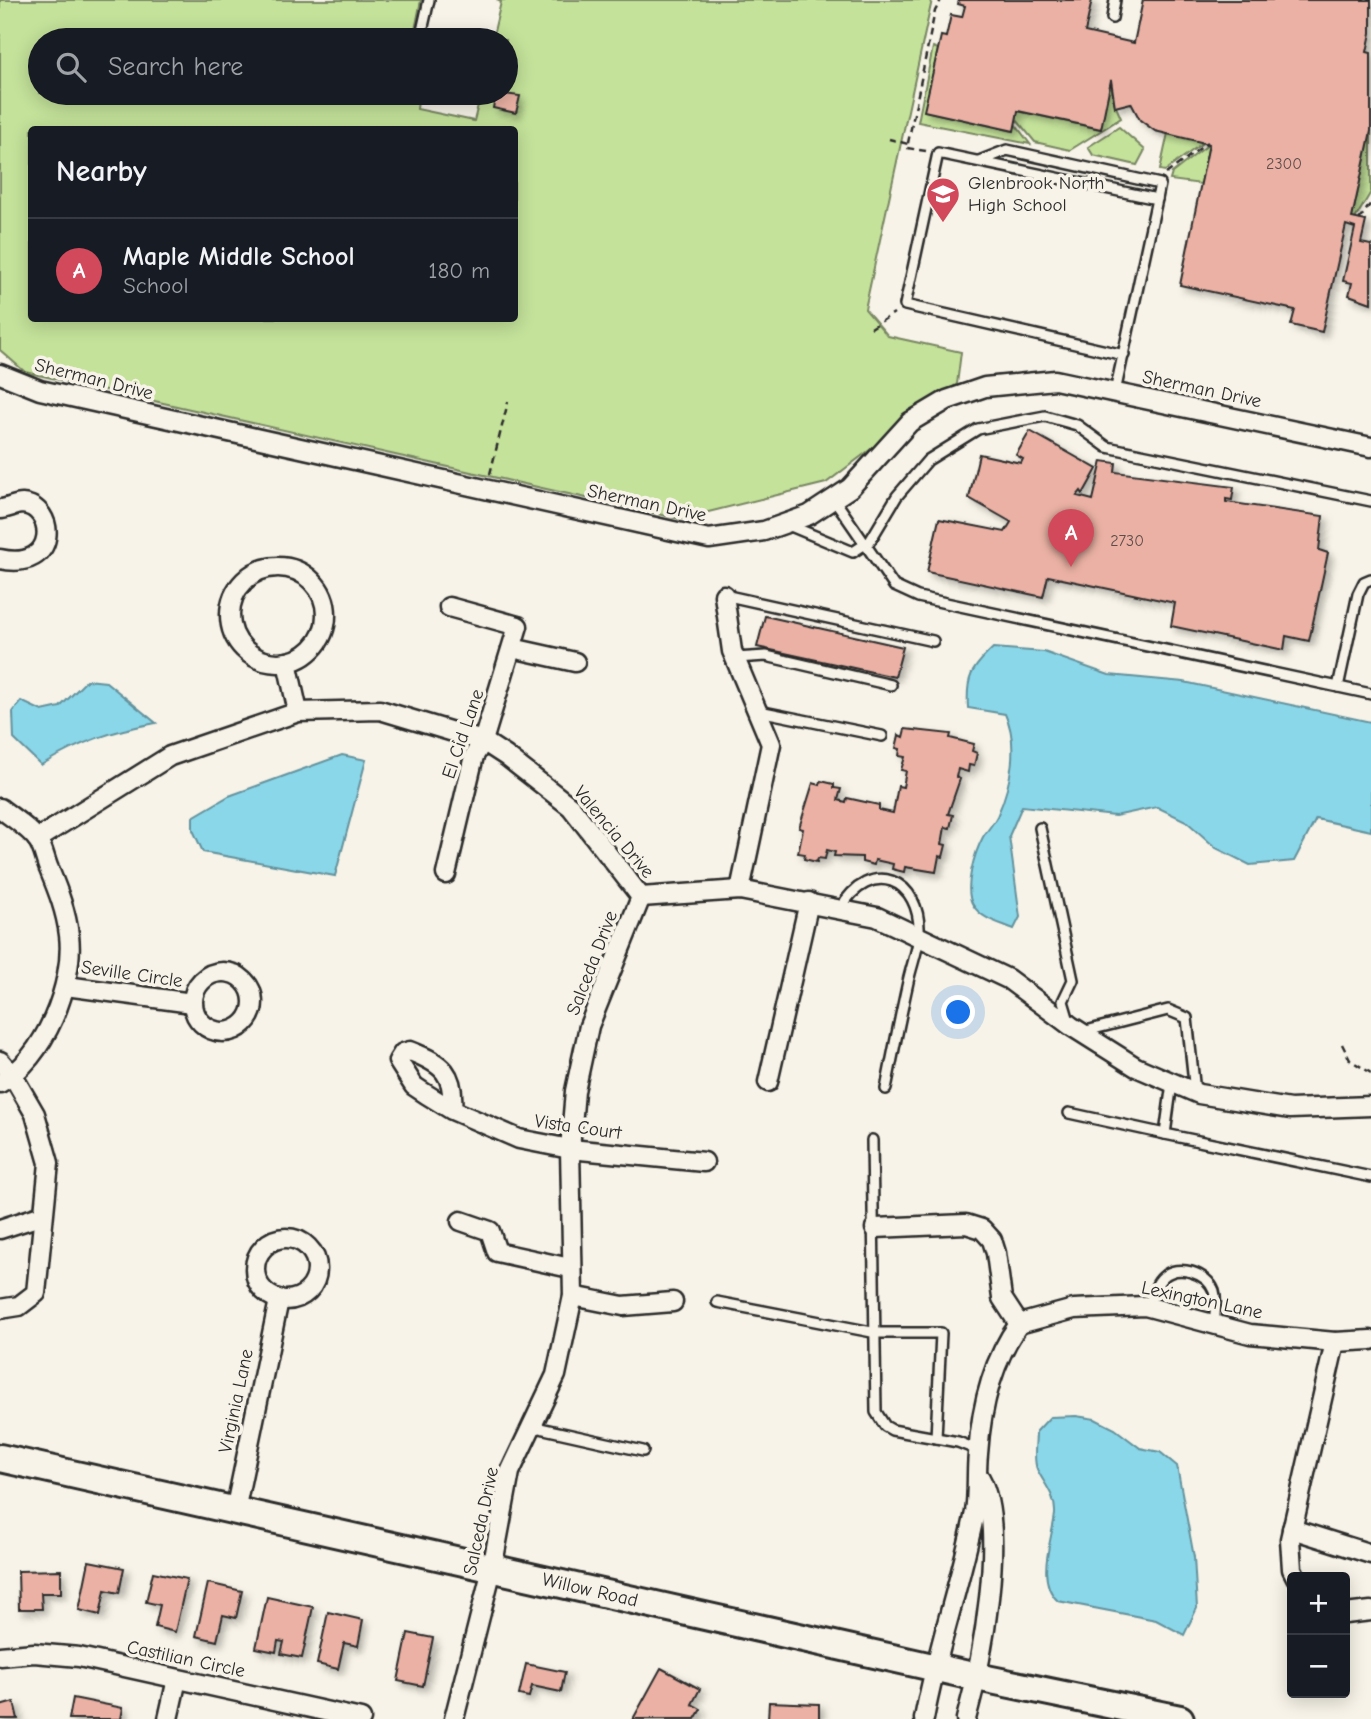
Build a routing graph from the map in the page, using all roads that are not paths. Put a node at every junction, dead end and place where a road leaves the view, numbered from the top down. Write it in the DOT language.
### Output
graph roads {
  1 [pos="429,0"];
  2 [pos="1115,0"];
  3 [pos="1112,18"];
  4 [pos="423,28"];
  5 [pos="978,162"];
  6 [pos="1157,199"];
  7 [pos="1124,355"];
  8 [pos="0,374"];
  9 [pos="1115,392"];
  10 [pos="1371,447"];
  11 [pos="834,499"];
  12 [pos="1371,501"];
  13 [pos="0,509"];
  14 [pos="784,524"];
  15 [pos="865,544"];
  16 [pos="0,559"];
  17 [pos="1371,579"];
  18 [pos="724,595"];
  19 [pos="449,607"];
  20 [pos="933,641"];
  21 [pos="512,648"];
  22 [pos="736,658"];
  23 [pos="287,662"];
  24 [pos="575,662"];
  25 [pos="891,685"];
  26 [pos="1338,687"];
  27 [pos="1371,694"];
  28 [pos="759,710"];
  29 [pos="298,712"];
  30 [pos="882,736"];
  31 [pos="483,741"];
  32 [pos="0,808"];
  33 [pos="1040,828"];
  34 [pos="37,839"];
  35 [pos="446,874"];
  36 [pos="740,890"];
  37 [pos="641,897"];
  38 [pos="809,902"];
  39 [pos="840,909"];
  40 [pos="919,935"];
  41 [pos="65,986"];
  42 [pos="192,1003"];
  43 [pos="1076,1029"];
  44 [pos="0,1061"];
  45 [pos="7,1080"];
  46 [pos="768,1082"];
  47 [pos="1172,1083"];
  48 [pos="886,1089"];
  49 [pos="1195,1092"];
  50 [pos="1371,1105"];
  51 [pos="453,1110"];
  52 [pos="1069,1113"];
  53 [pos="1165,1134"];
  54 [pos="872,1140"];
  55 [pos="570,1149"];
  56 [pos="704,1162"];
  57 [pos="1371,1177"];
  58 [pos="43,1215"];
  59 [pos="461,1221"];
  60 [pos="875,1228"];
  61 [pos="0,1229"];
  62 [pos="570,1268"];
  63 [pos="573,1296"];
  64 [pos="279,1300"];
  65 [pos="673,1302"];
  66 [pos="717,1302"];
  67 [pos="1148,1307"];
  68 [pos="0,1310"];
  69 [pos="1019,1324"];
  70 [pos="1214,1325"];
  71 [pos="877,1334"];
  72 [pos="1371,1340"];
  73 [pos="1335,1342"];
  74 [pos="531,1426"];
  75 [pos="936,1438"];
  76 [pos="978,1450"];
  77 [pos="643,1451"];
  78 [pos="0,1458"];
  79 [pos="976,1471"];
  80 [pos="235,1511"];
  81 [pos="1292,1529"];
  82 [pos="965,1552"];
  83 [pos="1371,1554"];
  84 [pos="992,1555"];
  85 [pos="492,1569"];
  86 [pos="1295,1572"];
  87 [pos="1371,1611"];
  88 [pos="1350,1613"];
  89 [pos="0,1656"];
  90 [pos="934,1667"];
  91 [pos="977,1677"];
  92 [pos="177,1679"];
  93 [pos="168,1719"];
  94 [pos="361,1719"];
  95 [pos="454,1719"];
  96 [pos="924,1719"];
  97 [pos="966,1719"];
  98 [pos="1180,1719"];
  1 -- 4 [label="lane"];
  2 -- 3 [label="lane"];
  5 -- 6 [label="lane"];
  5 -- 6 [label="lane"];
  5 -- 7 [label="lane"];
  6 -- 7 [label="lane"];
  7 -- 9 [label="lane"];
  8 -- 14 [label="street, Sherman Drive"];
  9 -- 10 [label="street, Sherman Drive"];
  9 -- 11 [label="street, Sherman Drive"];
  11 -- 14 [label="street, Sherman Drive"];
  11 -- 15 [label="lane"];
  12 -- 15 [label="lane"];
  13 -- 16 [label="street"];
  14 -- 15 [label="lane"];
  15 -- 26 [label="lane"];
  17 -- 26 [label="lane"];
  18 -- 20 [label="lane"];
  18 -- 22 [label="street"];
  19 -- 21 [label="street"];
  21 -- 24 [label="street"];
  21 -- 31 [label="street, El Cid Lane"];
  22 -- 25 [label="lane"];
  22 -- 28 [label="street"];
  23 -- 23 [label="street"];
  23 -- 29 [label="street"];
  26 -- 27 [label="lane"];
  28 -- 30 [label="lane"];
  28 -- 36 [label="street"];
  29 -- 31 [label="street, Valencia Drive"];
  29 -- 34 [label="street, Valencia Drive"];
  31 -- 35 [label="street, El Cid Lane"];
  31 -- 37 [label="street, Valencia Drive"];
  32 -- 34 [label="street"];
  33 -- 43 [label="lane"];
  34 -- 41 [label="street"];
  36 -- 37 [label="street, Valencia Drive"];
  36 -- 38 [label="street, Valencia Drive"];
  37 -- 55 [label="street, Salceda Drive"];
  38 -- 39 [label="street, Valencia Drive"];
  38 -- 46 [label="street"];
  39 -- 40 [label="street, Valencia Drive"];
  39 -- 40 [label="lane"];
  40 -- 43 [label="street, Valencia Drive"];
  40 -- 48 [label="lane"];
  41 -- 42 [label="street, Seville Circle"];
  41 -- 45 [label="street"];
  43 -- 47 [label="street, Valencia Drive"];
  43 -- 49 [label="lane"];
  44 -- 45 [label="street"];
  45 -- 58 [label="street"];
  47 -- 49 [label="street, Valencia Drive"];
  47 -- 53 [label="lane"];
  49 -- 50 [label="street, Valencia Drive"];
  51 -- 55 [label="street, Vista Court"];
  52 -- 53 [label="lane"];
  53 -- 57 [label="lane"];
  54 -- 60 [label="lane"];
  55 -- 56 [label="street, Vista Court"];
  55 -- 62 [label="street, Salceda Drive"];
  58 -- 61 [label="street"];
  58 -- 68 [label="street"];
  59 -- 62 [label="street"];
  60 -- 69 [label="street"];
  60 -- 71 [label="lane"];
  62 -- 63 [label="street, Salceda Drive"];
  63 -- 65 [label="street"];
  63 -- 74 [label="street, Salceda Drive"];
  64 -- 80 [label="street, Virginia Lane"];
  66 -- 71 [label="lane"];
  67 -- 69 [label="street, Lexington Lane"];
  67 -- 70 [label="street, Lexington Lane"];
  67 -- 70 [label="lane"];
  69 -- 76 [label="street"];
  70 -- 73 [label="street, Lexington Lane"];
  71 -- 75 [label="lane"];
  71 -- 75 [label="lane"];
  72 -- 73 [label="street, Lexington Lane"];
  73 -- 81 [label="street"];
  74 -- 77 [label="lane"];
  74 -- 85 [label="street, Salceda Drive"];
  75 -- 76 [label="lane"];
  76 -- 79 [label="street"];
  78 -- 80 [label="main road, Willow Road"];
  79 -- 82 [label="street"];
  79 -- 84 [label="street"];
  80 -- 85 [label="main road, Willow Road"];
  81 -- 83 [label="street"];
  81 -- 86 [label="street"];
  82 -- 84 [label="street"];
  82 -- 90 [label="street"];
  84 -- 91 [label="street"];
  85 -- 90 [label="main road, Willow Road"];
  85 -- 95 [label="street, Salceda Drive"];
  87 -- 88 [label="street"];
  89 -- 92 [label="street, Castilian Circle"];
  90 -- 91 [label="main road, Willow Road"];
  90 -- 96 [label="street"];
  91 -- 97 [label="street"];
  91 -- 98 [label="main road, Willow Road"];
  92 -- 93 [label="street"];
  92 -- 94 [label="street, Castilian Circle"];
}
